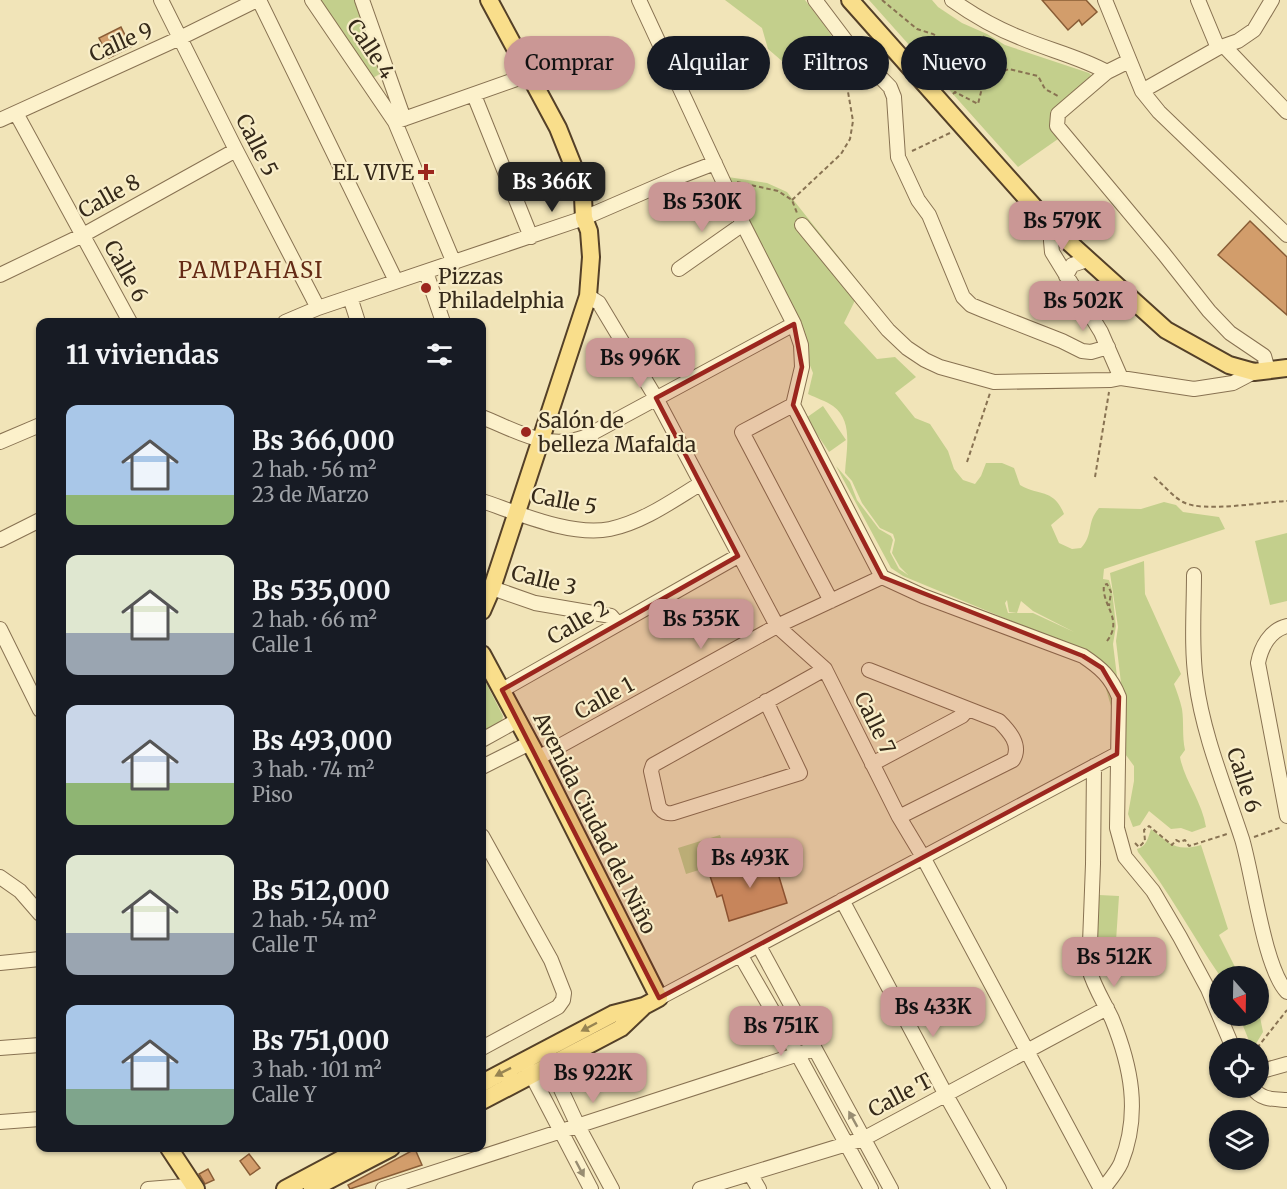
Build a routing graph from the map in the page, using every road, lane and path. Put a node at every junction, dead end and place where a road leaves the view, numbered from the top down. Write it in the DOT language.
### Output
graph roads {
  1 [pos="161,0"];
  2 [pos="258,0"];
  3 [pos="312,0"];
  4 [pos="362,0"];
  5 [pos="489,0"];
  6 [pos="639,0"];
  7 [pos="814,0"];
  8 [pos="850,0"];
  9 [pos="882,0"];
  10 [pos="952,0"];
  11 [pos="1105,0"];
  12 [pos="1198,0"];
  13 [pos="1272,0"];
  14 [pos="508,36"];
  15 [pos="842,36"];
  16 [pos="936,36"];
  17 [pos="180,38"];
  18 [pos="1221,47"];
  19 [pos="1129,61"];
  20 [pos="1007,69"];
  21 [pos="1107,72"];
  22 [pos="504,84"];
  23 [pos="889,86"];
  24 [pos="536,90"];
  25 [pos="848,90"];
  26 [pos="982,90"];
  27 [pos="1142,91"];
  28 [pos="956,94"];
  29 [pos="474,96"];
  30 [pos="1072,101"];
  31 [pos="1287,112"];
  32 [pos="16,113"];
  33 [pos="0,120"];
  34 [pos="399,121"];
  35 [pos="955,130"];
  36 [pos="236,150"];
  37 [pos="898,157"];
  38 [pos="715,163"];
  39 [pos="734,182"];
  40 [pos="1121,202"];
  41 [pos="584,218"];
  42 [pos="743,224"];
  43 [pos="802,225"];
  44 [pos="1053,228"];
  45 [pos="1083,233"];
  46 [pos="83,235"];
  47 [pos="1287,235"];
  48 [pos="531,237"];
  49 [pos="1087,260"];
  50 [pos="454,263"];
  51 [pos="679,269"];
  52 [pos="426,272"];
  53 [pos="0,275"];
  54 [pos="1065,276"];
  55 [pos="396,281"];
  56 [pos="588,296"];
  57 [pos="350,297"];
  58 [pos="318,308"];
  59 [pos="128,318"];
  60 [pos="294,318"];
  61 [pos="357,318"];
  62 [pos="442,318"];
  63 [pos="794,324"];
  64 [pos="1108,347"];
  65 [pos="1287,368"];
  66 [pos="1261,371"];
  67 [pos="1116,379"];
  68 [pos="994,382"];
  69 [pos="656,398"];
  70 [pos="793,405"];
  71 [pos="486,419"];
  72 [pos="36,427"];
  73 [pos="540,440"];
  74 [pos="0,442"];
  75 [pos="968,462"];
  76 [pos="1095,477"];
  77 [pos="1154,477"];
  78 [pos="700,484"];
  79 [pos="1287,501"];
  80 [pos="486,502"];
  81 [pos="517,513"];
  82 [pos="36,527"];
  83 [pos="0,540"];
  84 [pos="738,556"];
  85 [pos="1194,575"];
  86 [pos="882,577"];
  87 [pos="492,588"];
  88 [pos="831,601"];
  89 [pos="486,602"];
  90 [pos="1108,606"];
  91 [pos="618,624"];
  92 [pos="777,626"];
  93 [pos="1287,626"];
  94 [pos="0,629"];
  95 [pos="1107,641"];
  96 [pos="486,661"];
  97 [pos="825,669"];
  98 [pos="869,670"];
  99 [pos="502,690"];
  100 [pos="766,701"];
  101 [pos="36,702"];
  102 [pos="968,709"];
  103 [pos="518,720"];
  104 [pos="486,738"];
  105 [pos="530,743"];
  106 [pos="1117,754"];
  107 [pos="538,758"];
  108 [pos="872,764"];
  109 [pos="486,765"];
  110 [pos="1094,766"];
  111 [pos="1287,816"];
  112 [pos="899,817"];
  113 [pos="1287,826"];
  114 [pos="1240,835"];
  115 [pos="486,843"];
  116 [pos="923,857"];
  117 [pos="1125,857"];
  118 [pos="0,877"];
  119 [pos="842,900"];
  120 [pos="36,909"];
  121 [pos="759,946"];
  122 [pos="741,956"];
  123 [pos="36,959"];
  124 [pos="0,963"];
  125 [pos="1287,992"];
  126 [pos="651,1002"];
  127 [pos="1107,1008"];
  128 [pos="1287,1010"];
  129 [pos="1229,1038"];
  130 [pos="1265,1038"];
  131 [pos="36,1045"];
  132 [pos="486,1046"];
  133 [pos="0,1048"];
  134 [pos="814,1049"];
  135 [pos="1026,1052"];
  136 [pos="798,1055"];
  137 [pos="546,1058"];
  138 [pos="1287,1064"];
  139 [pos="528,1068"];
  140 [pos="1269,1069"];
  141 [pos="486,1082"];
  142 [pos="946,1095"];
  143 [pos="486,1098"];
  144 [pos="1263,1098"];
  145 [pos="1287,1100"];
  146 [pos="36,1119"];
  147 [pos="0,1122"];
  148 [pos="578,1126"];
  149 [pos="560,1132"];
  150 [pos="863,1139"];
  151 [pos="846,1144"];
  152 [pos="172,1152"];
  153 [pos="358,1152"];
  154 [pos="384,1152"];
  155 [pos="751,1175"];
  156 [pos="334,1178"];
  157 [pos="194,1186"];
  158 [pos="148,1189"];
  159 [pos="285,1189"];
  160 [pos="312,1189"];
  161 [pos="383,1189"];
  162 [pos="591,1189"];
  163 [pos="612,1189"];
  164 [pos="700,1189"];
  165 [pos="759,1189"];
  166 [pos="871,1189"];
  167 [pos="891,1189"];
  168 [pos="999,1189"];
  169 [pos="1102,1189"];
  1 -- 17 [label="street, Calle 5"];
  2 -- 17 [label="street, Calle 9"];
  2 -- 55 [label="street"];
  3 -- 34 [label="street, Calle 4"];
  4 -- 34 [label="street"];
  5 -- 14 [label="main road"];
  6 -- 38 [label="street"];
  7 -- 15 [label="street"];
  8 -- 44 [label="main road"];
  9 -- 16 [label="path"];
  10 -- 21 [label="street"];
  11 -- 19 [label="street"];
  12 -- 18 [label="street"];
  13 -- 18 [label="street"];
  17 -- 32 [label="street, Calle 9"];
  17 -- 36 [label="street, Calle 5"];
  18 -- 27 [label="street"];
  18 -- 31 [label="street"];
  19 -- 21 [label="street"];
  19 -- 27 [label="street"];
  20 -- 30 [label="path"];
  21 -- 30 [label="street"];
  22 -- 29 [label="street"];
  23 -- 37 [label="street"];
  24 -- 41 [label="main road"];
  25 -- 39 [label="path"];
  26 -- 28 [label="path"];
  27 -- 47 [label="street"];
  29 -- 34 [label="street"];
  29 -- 48 [label="street"];
  30 -- 40 [label="street"];
  32 -- 33 [label="street, Calle 9"];
  32 -- 46 [label="street, Calle 6"];
  34 -- 50 [label="street, Calle 4"];
  35 -- 37 [label="path"];
  36 -- 46 [label="street, Calle 8"];
  36 -- 58 [label="street, Calle 5"];
  37 -- 64 [label="street"];
  38 -- 41 [label="street"];
  38 -- 42 [label="street"];
  40 -- 45 [label="path"];
  40 -- 66 [label="street"];
  41 -- 48 [label="street"];
  41 -- 56 [label="main road"];
  42 -- 51 [label="street"];
  42 -- 63 [label="street"];
  43 -- 68 [label="street"];
  44 -- 49 [label="main road"];
  44 -- 54 [label="street"];
  46 -- 53 [label="street, Calle 8"];
  46 -- 59 [label="street, Calle 6"];
  48 -- 50 [label="street"];
  49 -- 54 [label="street"];
  49 -- 66 [label="main road"];
  50 -- 52 [label="street"];
  52 -- 55 [label="street"];
  52 -- 62 [label="street"];
  54 -- 64 [label="street"];
  55 -- 57 [label="street"];
  56 -- 69 [label="street, Calle 7"];
  56 -- 73 [label="main road"];
  57 -- 58 [label="street"];
  57 -- 61 [label="street"];
  58 -- 60 [label="street"];
  63 -- 69 [label="street"];
  63 -- 70 [label="street"];
  64 -- 67 [label="street"];
  65 -- 66 [label="main road"];
  66 -- 67 [label="street"];
  67 -- 68 [label="street"];
  67 -- 76 [label="path"];
  68 -- 75 [label="path"];
  69 -- 73 [label="street"];
  69 -- 78 [label="street, Calle 7"];
  70 -- 86 [label="street"];
  70 -- 88 [label="street"];
  71 -- 73 [label="street"];
  72 -- 74 [label="street"];
  73 -- 81 [label="main road"];
  77 -- 79 [label="path"];
  78 -- 81 [label="street, Calle 5"];
  78 -- 84 [label="street, Calle 7"];
  80 -- 81 [label="street, Calle 5"];
  81 -- 87 [label="main road"];
  82 -- 83 [label="street"];
  84 -- 91 [label="street, Calle 2"];
  84 -- 92 [label="street, Calle 7"];
  85 -- 114 [label="street, Calle 6"];
  86 -- 88 [label="street, Calle 1"];
  86 -- 106 [label="street"];
  87 -- 89 [label="main road"];
  87 -- 91 [label="street, Calle 3"];
  88 -- 92 [label="street, Calle 1"];
  90 -- 90 [label="path"];
  90 -- 95 [label="path"];
  91 -- 99 [label="street, Calle 2"];
  92 -- 97 [label="street, Calle 7"];
  92 -- 107 [label="street, Calle 1"];
  93 -- 111 [label="street"];
  94 -- 101 [label="street"];
  96 -- 99 [label="main road, Avenida Ciudad del Niño"];
  97 -- 100 [label="street"];
  97 -- 108 [label="street, Calle 7"];
  98 -- 102 [label="street"];
  99 -- 103 [label="main road, Avenida Ciudad del Niño"];
  100 -- 100 [label="street"];
  102 -- 108 [label="street"];
  102 -- 112 [label="street"];
  103 -- 104 [label="street"];
  103 -- 105 [label="main road, Avenida Ciudad del Niño"];
  105 -- 107 [label="main road, Avenida Ciudad del Niño"];
  105 -- 109 [label="street"];
  106 -- 110 [label="street"];
  106 -- 117 [label="street"];
  107 -- 126 [label="main road, Avenida Ciudad del Niño"];
  108 -- 112 [label="street, Calle 7"];
  110 -- 116 [label="street"];
  110 -- 127 [label="street"];
  112 -- 116 [label="street, Calle 7"];
  113 -- 114 [label="path"];
  114 -- 117 [label="path"];
  114 -- 125 [label="street, Calle 6"];
  115 -- 132 [label="street"];
  116 -- 119 [label="street"];
  116 -- 135 [label="street, Calle 7"];
  117 -- 129 [label="street"];
  118 -- 120 [label="street"];
  119 -- 121 [label="street"];
  119 -- 142 [label="street"];
  121 -- 122 [label="street"];
  121 -- 134 [label="street"];
  122 -- 126 [label="street"];
  122 -- 136 [label="street"];
  123 -- 124 [label="street"];
  126 -- 137 [label="main road"];
  127 -- 135 [label="street, Calle T"];
  127 -- 169 [label="street"];
  128 -- 130 [label="path"];
  131 -- 133 [label="street"];
  134 -- 136 [label="street"];
  150 -- 134 [label="street, one-way"];
  135 -- 142 [label="street, Calle T"];
  135 -- 169 [label="street, Calle 7"];
  136 -- 148 [label="street"];
  136 -- 151 [label="street"];
  137 -- 139 [label="main road"];
  137 -- 148 [label="street"];
  138 -- 140 [label="street"];
  139 -- 141 [label="main road, one-way"];
  139 -- 143 [label="main road"];
  139 -- 149 [label="street"];
  142 -- 150 [label="street, Calle T"];
  142 -- 168 [label="street"];
  144 -- 145 [label="street"];
  146 -- 147 [label="street"];
  148 -- 149 [label="street"];
  148 -- 163 [label="street"];
  149 -- 161 [label="street"];
  149 -- 162 [label="street, one-way"];
  150 -- 151 [label="street, Calle T"];
  150 -- 167 [label="street"];
  151 -- 155 [label="street, Calle T"];
  151 -- 166 [label="street"];
  152 -- 157 [label="main road"];
  153 -- 156 [label="main road"];
  154 -- 156 [label="main road"];
  155 -- 164 [label="street, Calle T"];
  155 -- 165 [label="street"];
  156 -- 159 [label="main road"];
  156 -- 160 [label="main road"];
  157 -- 158 [label="street"];
}
